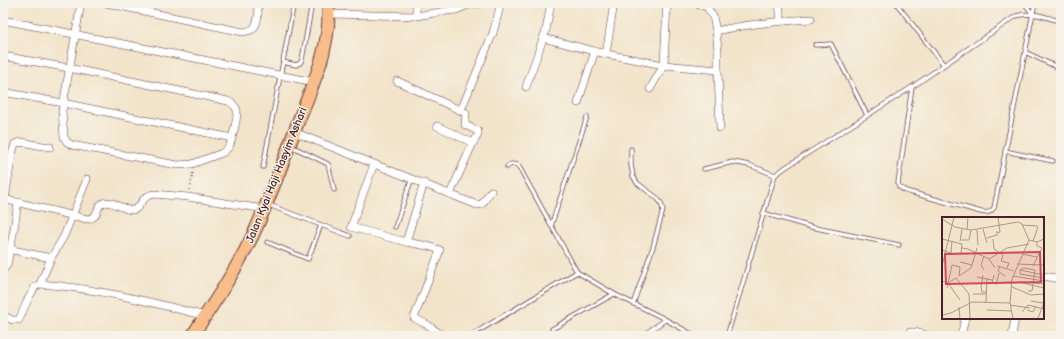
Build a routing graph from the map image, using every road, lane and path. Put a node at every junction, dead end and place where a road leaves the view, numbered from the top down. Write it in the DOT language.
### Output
graph roads {
  1 [pos="81,3"];
  2 [pos="106,3"];
  3 [pos="256,3"];
  4 [pos="294,3"];
  5 [pos="312,3"];
  6 [pos="416,3"];
  7 [pos="482,3"];
  8 [pos="501,3"];
  9 [pos="551,3"];
  10 [pos="614,3"];
  11 [pos="667,3"];
  12 [pos="778,3"];
  13 [pos="896,3"];
  14 [pos="1024,3"];
  15 [pos="1035,3"];
  16 [pos="699,5"];
  17 [pos="329,8"];
  18 [pos="1033,14"];
  19 [pos="416,16"];
  20 [pos="811,19"];
  21 [pos="3,20"];
  22 [pos="782,21"];
  23 [pos="1061,22"];
  24 [pos="716,31"];
  25 [pos="75,34"];
  26 [pos="543,38"];
  27 [pos="815,45"];
  28 [pos="595,52"];
  29 [pos="1025,52"];
  30 [pos="606,54"];
  31 [pos="3,56"];
  32 [pos="283,62"];
  33 [pos="664,65"];
  34 [pos="944,65"];
  35 [pos="69,68"];
  36 [pos="1061,69"];
  37 [pos="718,70"];
  38 [pos="281,75"];
  39 [pos="397,81"];
  40 [pos="314,82"];
  41 [pos="526,87"];
  42 [pos="912,87"];
  43 [pos="650,89"];
  44 [pos="3,92"];
  45 [pos="63,103"];
  46 [pos="578,103"];
  47 [pos="461,110"];
  48 [pos="868,115"];
  49 [pos="587,117"];
  50 [pos="438,126"];
  51 [pos="720,128"];
  52 [pos="294,132"];
  53 [pos="232,138"];
  54 [pos="473,143"];
  55 [pos="290,146"];
  56 [pos="50,147"];
  57 [pos="630,150"];
  58 [pos="1005,151"];
  59 [pos="1053,161"];
  60 [pos="192,164"];
  61 [pos="374,164"];
  62 [pos="263,167"];
  63 [pos="508,167"];
  64 [pos="704,169"];
  65 [pos="6,174"];
  66 [pos="775,176"];
  67 [pos="412,178"];
  68 [pos="87,179"];
  69 [pos="424,183"];
  70 [pos="334,190"];
  71 [pos="491,191"];
  72 [pos="450,194"];
  73 [pos="188,198"];
  74 [pos="4,199"];
  75 [pos="18,202"];
  76 [pos="265,207"];
  77 [pos="763,213"];
  78 [pos="73,216"];
  79 [pos="321,225"];
  80 [pos="551,226"];
  81 [pos="395,227"];
  82 [pos="350,236"];
  83 [pos="267,242"];
  84 [pos="406,242"];
  85 [pos="899,245"];
  86 [pos="7,248"];
  87 [pos="51,258"];
  88 [pos="3,270"];
  89 [pos="577,272"];
  90 [pos="1044,276"];
  91 [pos="1061,279"];
  92 [pos="40,284"];
  93 [pos="614,294"];
  94 [pos="633,304"];
  95 [pos="3,315"];
  96 [pos="205,316"];
  97 [pos="965,319"];
  98 [pos="1015,319"];
  99 [pos="665,320"];
  100 [pos="552,329"];
  101 [pos="192,336"];
  102 [pos="443,336"];
  103 [pos="470,336"];
  104 [pos="642,336"];
  105 [pos="695,336"];
  106 [pos="727,336"];
  107 [pos="910,336"];
  108 [pos="930,336"];
  109 [pos="961,336"];
  110 [pos="1012,336"];
  1 -- 25 [label="street"];
  2 -- 3 [label="street"];
  4 -- 32 [label="lane"];
  5 -- 32 [label="lane"];
  6 -- 19 [label="street"];
  7 -- 19 [label="street"];
  8 -- 47 [label="street"];
  9 -- 26 [label="street"];
  10 -- 30 [label="street"];
  11 -- 33 [label="street"];
  12 -- 22 [label="street"];
  13 -- 34 [label="lane"];
  14 -- 18 [label="lane"];
  15 -- 18 [label="lane"];
  16 -- 24 [label="street"];
  17 -- 19 [label="street"];
  17 -- 40 [label="main road, Jalan Kyai Haji Hasyim Ashari"];
  18 -- 23 [label="lane"];
  18 -- 29 [label="lane"];
  18 -- 34 [label="lane"];
  20 -- 22 [label="street"];
  21 -- 25 [label="street"];
  22 -- 24 [label="street"];
  24 -- 37 [label="street"];
  25 -- 35 [label="street"];
  25 -- 38 [label="street"];
  26 -- 28 [label="street"];
  26 -- 41 [label="street"];
  27 -- 48 [label="lane"];
  28 -- 30 [label="street"];
  28 -- 46 [label="street"];
  29 -- 36 [label="lane"];
  29 -- 58 [label="lane"];
  30 -- 33 [label="street"];
  31 -- 35 [label="street"];
  32 -- 38 [label="lane"];
  33 -- 37 [label="street"];
  33 -- 43 [label="street"];
  34 -- 42 [label="lane"];
  35 -- 45 [label="street"];
  35 -- 53 [label="street"];
  37 -- 51 [label="street"];
  38 -- 40 [label="street"];
  38 -- 62 [label="lane"];
  39 -- 47 [label="street"];
  40 -- 52 [label="main road, Jalan Kyai Haji Hasyim Ashari"];
  42 -- 48 [label="lane"];
  42 -- 58 [label="lane"];
  44 -- 45 [label="street"];
  45 -- 53 [label="street"];
  45 -- 60 [label="street"];
  47 -- 54 [label="street"];
  48 -- 66 [label="lane"];
  49 -- 80 [label="lane"];
  50 -- 54 [label="street"];
  52 -- 55 [label="main road, Jalan Kyai Haji Hasyim Ashari"];
  52 -- 61 [label="street"];
  53 -- 60 [label="street"];
  54 -- 72 [label="street"];
  55 -- 70 [label="lane"];
  55 -- 76 [label="main road, Jalan Kyai Haji Hasyim Ashari"];
  56 -- 65 [label="street"];
  57 -- 94 [label="lane"];
  58 -- 59 [label="lane"];
  60 -- 73 [label="path"];
  61 -- 67 [label="street"];
  61 -- 84 [label="street"];
  63 -- 80 [label="lane"];
  64 -- 66 [label="lane"];
  65 -- 74 [label="street"];
  66 -- 77 [label="lane"];
  67 -- 69 [label="street"];
  67 -- 81 [label="lane"];
  68 -- 78 [label="street"];
  69 -- 72 [label="street"];
  69 -- 84 [label="street"];
  71 -- 72 [label="street"];
  73 -- 76 [label="street"];
  73 -- 78 [label="street"];
  74 -- 75 [label="street"];
  75 -- 78 [label="street"];
  75 -- 86 [label="street"];
  76 -- 79 [label="lane"];
  76 -- 96 [label="main road, Jalan Kyai Haji Hasyim Ashari"];
  77 -- 85 [label="lane"];
  77 -- 106 [label="lane"];
  78 -- 87 [label="street"];
  79 -- 82 [label="lane"];
  79 -- 83 [label="lane"];
  80 -- 89 [label="lane"];
  84 -- 102 [label="street"];
  86 -- 87 [label="street"];
  86 -- 88 [label="street"];
  87 -- 92 [label="street"];
  89 -- 93 [label="lane"];
  89 -- 103 [label="lane"];
  90 -- 91 [label="street"];
  92 -- 95 [label="street"];
  92 -- 96 [label="street"];
  93 -- 94 [label="lane"];
  93 -- 100 [label="lane"];
  94 -- 99 [label="lane"];
  96 -- 101 [label="main road, Jalan Kyai Haji Hasyim Ashari"];
  97 -- 109 [label="street"];
  98 -- 110 [label="street"];
  99 -- 104 [label="lane"];
  99 -- 105 [label="lane"];
  107 -- 108 [label="street"];
}
